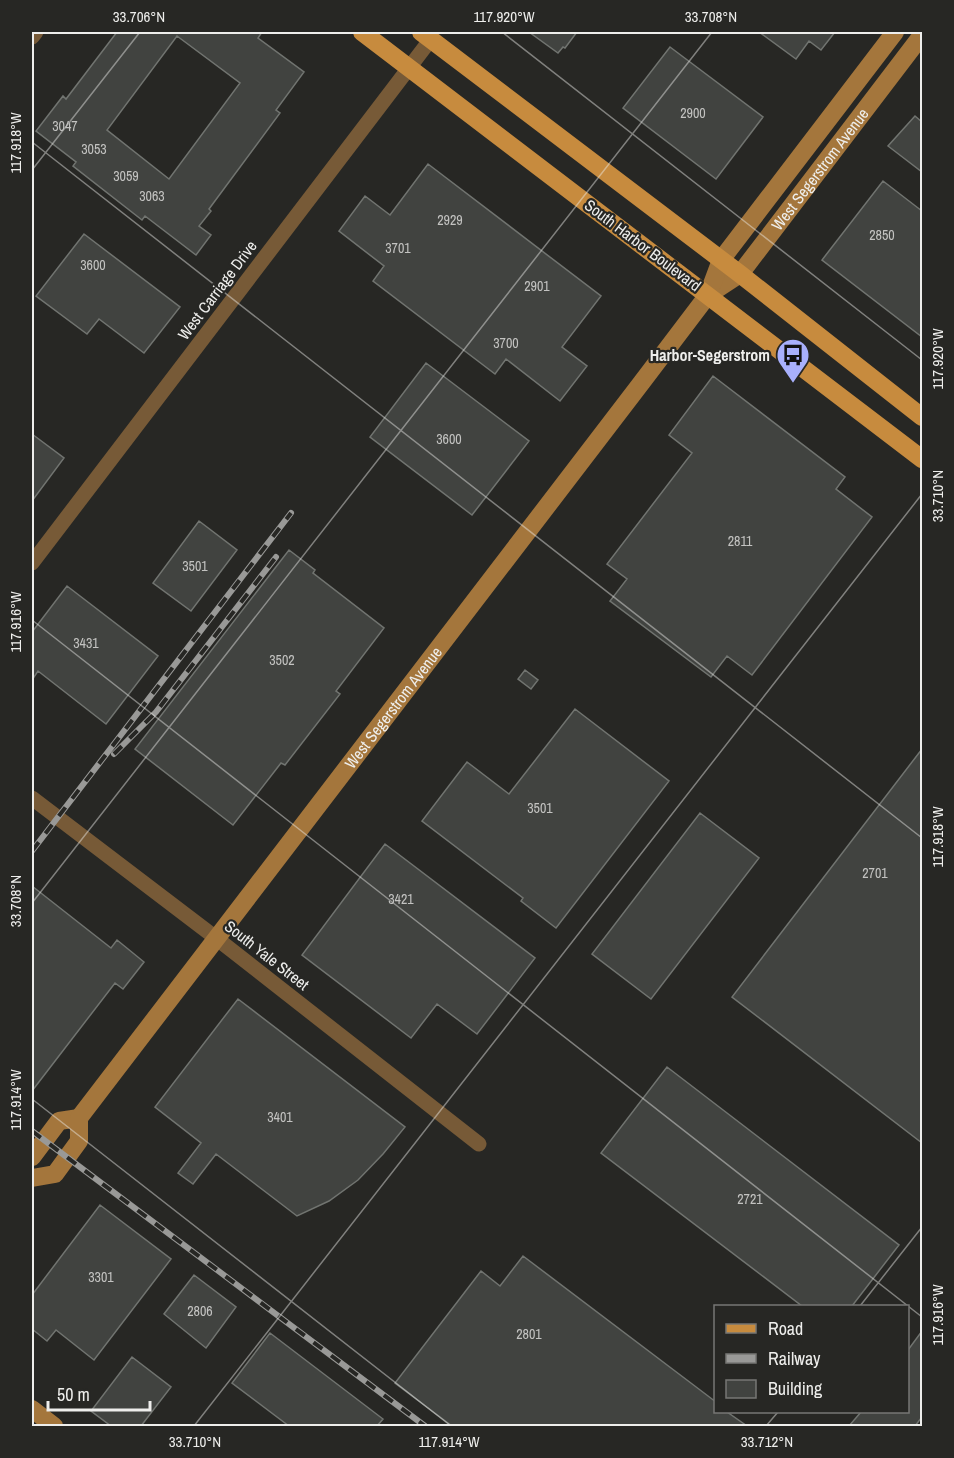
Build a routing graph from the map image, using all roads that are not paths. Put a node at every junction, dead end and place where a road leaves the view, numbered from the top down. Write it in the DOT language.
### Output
graph roads {
  1 [pos="36,32"];
  2 [pos="362,32"];
  3 [pos="895,32"];
  4 [pos="426,35"];
  5 [pos="922,35"];
  6 [pos="32,37"];
  7 [pos="409,67"];
  8 [pos="721,260"];
  9 [pos="740,274"];
  10 [pos="708,295"];
  11 [pos="922,417"];
  12 [pos="922,459"];
  13 [pos="32,563"];
  14 [pos="32,798"];
  15 [pos="216,938"];
  16 [pos="79,1118"];
  17 [pos="479,1144"];
  18 [pos="32,1157"];
  19 [pos="32,1178"];
  20 [pos="32,1409"];
  21 [pos="54,1426"];
  1 -- 6 [label="street"];
  2 -- 7 [label="main road, South Harbor Boulevard"];
  3 -- 8 [label="main road, West Segerstrom Avenue"];
  4 -- 7 [label="street, West Carriage Drive"];
  4 -- 8 [label="main road"];
  5 -- 9 [label="main road, West Segerstrom Avenue"];
  7 -- 10 [label="main road, South Harbor Boulevard"];
  7 -- 13 [label="street, West Carriage Drive"];
  8 -- 9 [label="main road"];
  8 -- 10 [label="main road, West Segerstrom Avenue"];
  9 -- 10 [label="main road, West Segerstrom Avenue"];
  9 -- 11 [label="main road"];
  10 -- 12 [label="main road, South Harbor Boulevard"];
  10 -- 15 [label="main road, West Segerstrom Avenue"];
  14 -- 15 [label="street, South Yale Street"];
  15 -- 16 [label="main road, West Segerstrom Avenue"];
  15 -- 17 [label="street, South Yale Street"];
  16 -- 18 [label="main road"];
  16 -- 19 [label="main road, West Segerstrom Avenue"];
  20 -- 21 [label="main road"];
}
